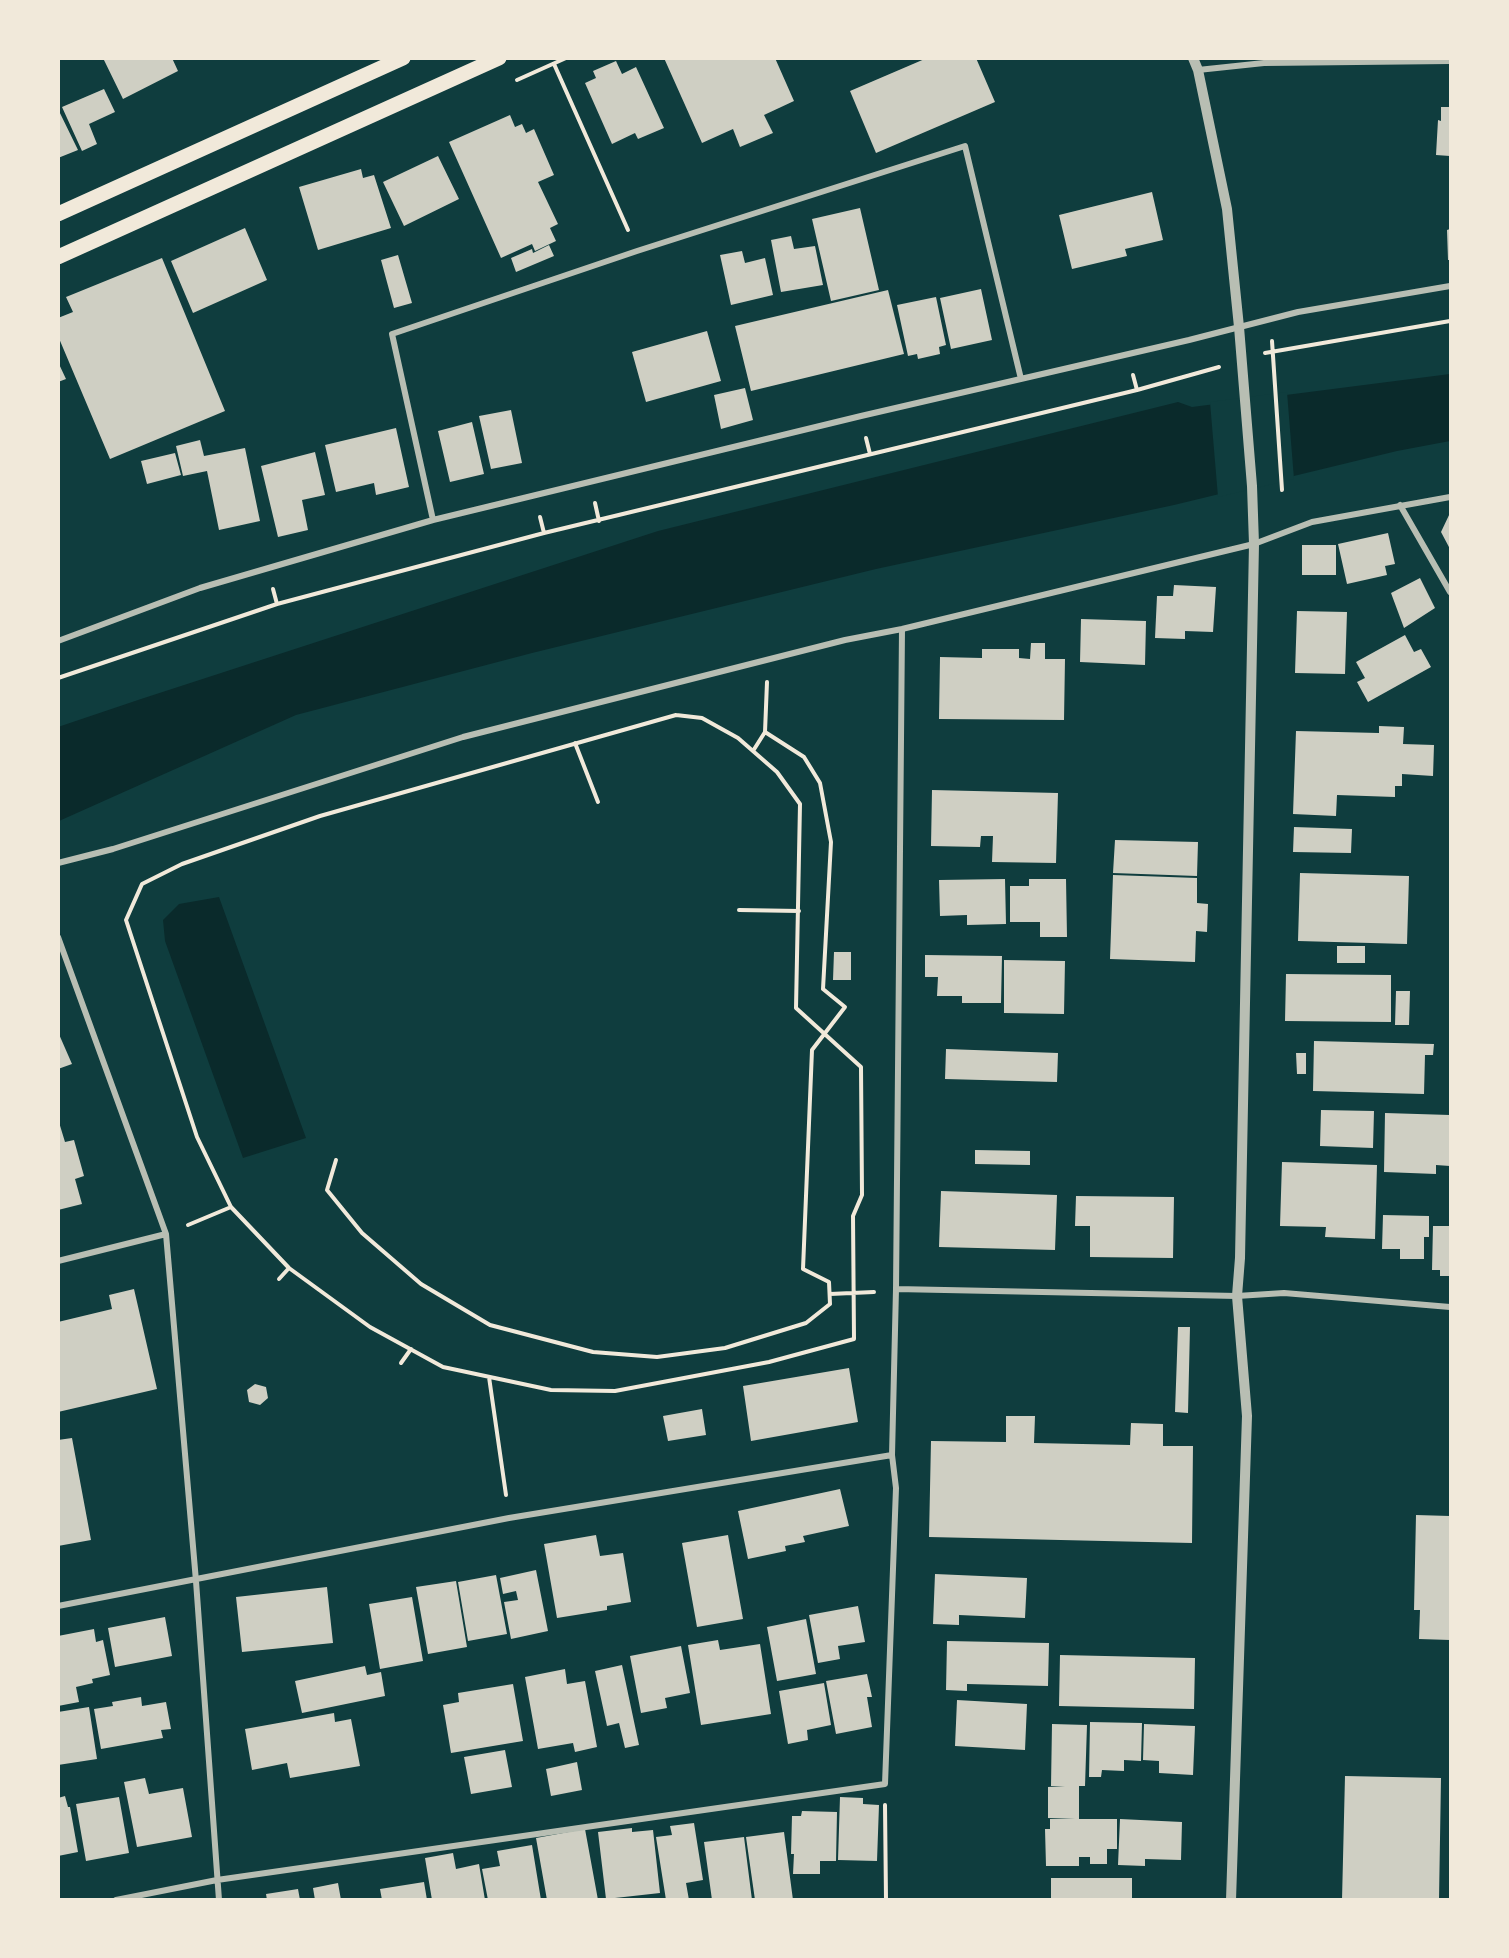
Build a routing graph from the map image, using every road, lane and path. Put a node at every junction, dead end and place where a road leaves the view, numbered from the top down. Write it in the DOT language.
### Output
graph roads {
  1 [pos="403,58"];
  2 [pos="499,58"];
  3 [pos="1193,58"];
  4 [pos="1450,61"];
  5 [pos="554,64"];
  6 [pos="1198,70"];
  7 [pos="58,214"];
  8 [pos="637,251"];
  9 [pos="58,257"];
  10 [pos="1450,286"];
  11 [pos="1450,321"];
  12 [pos="1239,327"];
  13 [pos="1261,354"];
  14 [pos="1273,360"];
  15 [pos="1224,366"];
  16 [pos="1021,379"];
  17 [pos="1282,490"];
  18 [pos="1450,497"];
  19 [pos="1400,506"];
  20 [pos="433,520"];
  21 [pos="1254,544"];
  22 [pos="1450,592"];
  23 [pos="903,629"];
  24 [pos="58,641"];
  25 [pos="768,660"];
  26 [pos="58,678"];
  27 [pos="765,732"];
  28 [pos="575,743"];
  29 [pos="753,751"];
  30 [pos="598,802"];
  31 [pos="58,863"];
  32 [pos="739,910"];
  33 [pos="799,911"];
  34 [pos="58,937"];
  35 [pos="825,1033"];
  36 [pos="336,1160"];
  37 [pos="231,1207"];
  38 [pos="166,1234"];
  39 [pos="58,1261"];
  40 [pos="289,1268"];
  41 [pos="279,1279"];
  42 [pos="896,1290"];
  43 [pos="830,1294"];
  44 [pos="853,1294"];
  45 [pos="1237,1296"];
  46 [pos="1450,1306"];
  47 [pos="411,1349"];
  48 [pos="400,1363"];
  49 [pos="489,1377"];
  50 [pos="892,1455"];
  51 [pos="509,1518"];
  52 [pos="196,1581"];
  53 [pos="58,1606"];
  54 [pos="885,1784"];
  55 [pos="218,1880"];
  56 [pos="116,1899"];
  57 [pos="219,1899"];
  58 [pos="886,1899"];
  59 [pos="1231,1899"];
  1 -- 7 [label="main road"];
  2 -- 9 [label="main road"];
  3 -- 6 [label="street"];
  4 -- 6 [label="street"];
  5 -- 8 [label="path"];
  6 -- 12 [label="street"];
  8 -- 16 [label="street"];
  8 -- 20 [label="street"];
  10 -- 12 [label="street"];
  11 -- 13 [label="path"];
  12 -- 16 [label="street"];
  12 -- 21 [label="street"];
  14 -- 17 [label="path"];
  15 -- 26 [label="path"];
  16 -- 20 [label="street"];
  18 -- 19 [label="street"];
  19 -- 21 [label="street"];
  19 -- 22 [label="street"];
  20 -- 24 [label="street"];
  21 -- 23 [label="street"];
  21 -- 45 [label="street"];
  23 -- 25 [label="street"];
  23 -- 42 [label="street"];
  25 -- 27 [label="path"];
  25 -- 31 [label="street"];
  27 -- 29 [label="path"];
  27 -- 35 [label="path"];
  28 -- 29 [label="path"];
  28 -- 30 [label="path"];
  28 -- 37 [label="path"];
  29 -- 33 [label="path"];
  32 -- 33 [label="path"];
  33 -- 35 [label="path"];
  34 -- 38 [label="street"];
  35 -- 43 [label="path"];
  35 -- 44 [label="path"];
  36 -- 43 [label="path"];
  37 -- 38 [label="path"];
  37 -- 40 [label="path"];
  38 -- 39 [label="street"];
  38 -- 52 [label="street"];
  40 -- 41 [label="path"];
  40 -- 47 [label="path"];
  42 -- 44 [label="path"];
  42 -- 45 [label="street"];
  42 -- 50 [label="street"];
  43 -- 44 [label="path"];
  44 -- 49 [label="path"];
  45 -- 46 [label="street"];
  45 -- 59 [label="street"];
  47 -- 48 [label="path"];
  47 -- 49 [label="path"];
  49 -- 51 [label="path"];
  50 -- 51 [label="street"];
  50 -- 54 [label="street"];
  51 -- 52 [label="street"];
  52 -- 53 [label="street"];
  52 -- 55 [label="street"];
  54 -- 55 [label="street"];
  54 -- 58 [label="path"];
  55 -- 56 [label="street"];
  55 -- 57 [label="street"];
}
